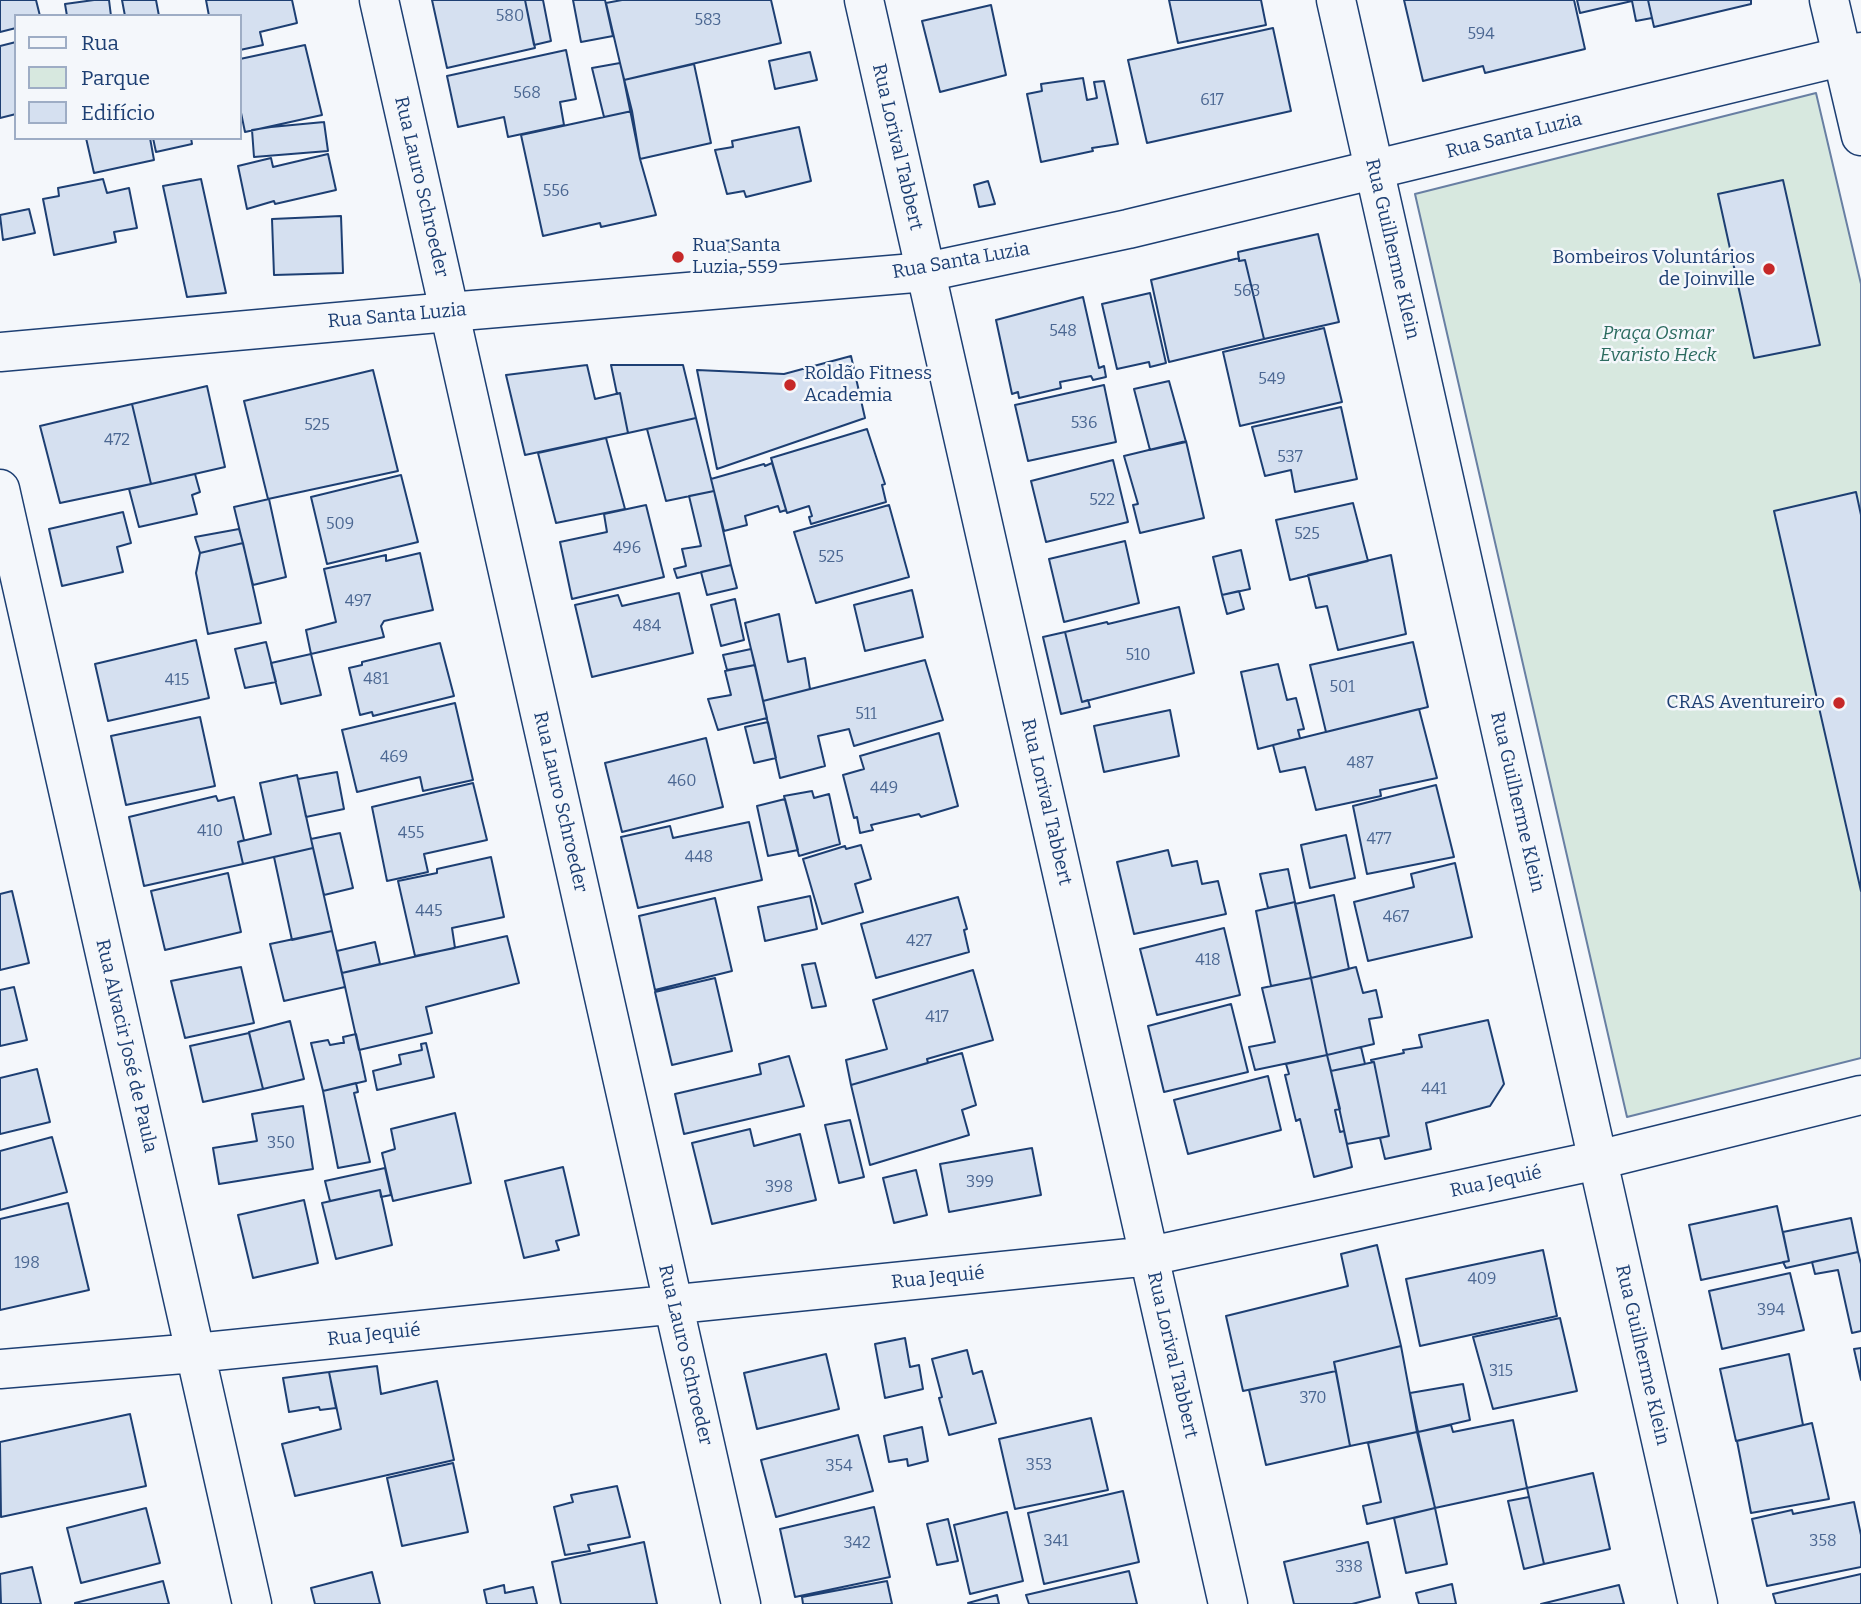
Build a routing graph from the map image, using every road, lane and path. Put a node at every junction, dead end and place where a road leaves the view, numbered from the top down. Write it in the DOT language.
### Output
graph roads {
  1 [pos="379,0"];
  2 [pos="864,0"];
  3 [pos="1336,0"];
  4 [pos="1829,0"];
  5 [pos="1852,55"];
  6 [pos="1861,136"];
  7 [pos="1374,170"];
  8 [pos="926,272"];
  9 [pos="449,312"];
  10 [pos="0,352"];
  11 [pos="0,489"];
  12 [pos="1861,1096"];
  13 [pos="1598,1160"];
  14 [pos="1150,1256"];
  15 [pos="673,1305"];
  16 [pos="195,1353"];
  17 [pos="0,1369"];
  18 [pos="252,1604"];
  19 [pos="741,1604"];
  20 [pos="1228,1604"];
  21 [pos="1698,1604"];
  1 -- 9 [label="street, Rua Lauro Schroeder"];
  2 -- 8 [label="street, Rua Lorival Tabbert"];
  3 -- 7 [label="street, Rua Guilherme Klein"];
  4 -- 5 [label="street"];
  5 -- 6 [label="street"];
  5 -- 7 [label="street, Rua Santa Luzia"];
  7 -- 8 [label="street, Rua Santa Luzia"];
  7 -- 13 [label="street, Rua Guilherme Klein"];
  8 -- 9 [label="street, Rua Santa Luzia"];
  8 -- 14 [label="street, Rua Lorival Tabbert"];
  9 -- 10 [label="street, Rua Santa Luzia"];
  9 -- 15 [label="street, Rua Lauro Schroeder"];
  11 -- 16 [label="street, Rua Alvacir José de Paula"];
  12 -- 13 [label="street, Rua Jequié"];
  13 -- 14 [label="street, Rua Jequié"];
  13 -- 21 [label="street, Rua Guilherme Klein"];
  14 -- 15 [label="street, Rua Jequié"];
  14 -- 20 [label="street, Rua Lorival Tabbert"];
  15 -- 16 [label="street, Rua Jequié"];
  15 -- 19 [label="street, Rua Lauro Schroeder"];
  16 -- 17 [label="street, Rua Jequié"];
  16 -- 18 [label="street, Rua Alvacir José de Paula"];
}
